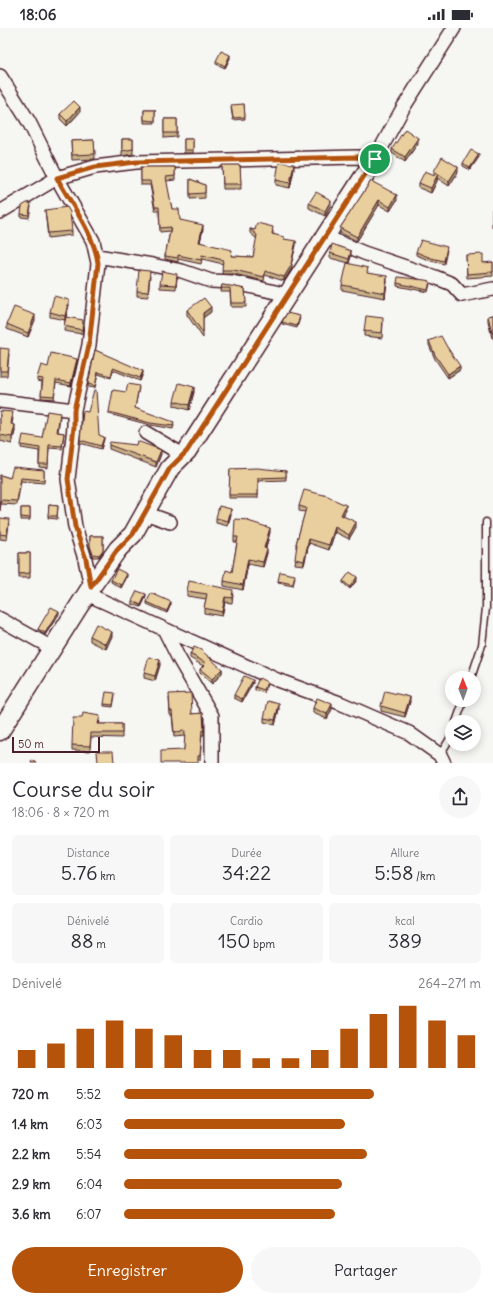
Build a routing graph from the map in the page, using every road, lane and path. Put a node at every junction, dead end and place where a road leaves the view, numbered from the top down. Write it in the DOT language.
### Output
graph roads {
  1 [pos="454,28"];
  2 [pos="0,76"];
  3 [pos="375,159"];
  4 [pos="57,178"];
  5 [pos="0,212"];
  6 [pos="324,236"];
  7 [pos="97,256"];
  8 [pos="493,289"];
  9 [pos="288,294"];
  10 [pos="0,401"];
  11 [pos="74,410"];
  12 [pos="146,433"];
  13 [pos="183,455"];
  14 [pos="145,512"];
  15 [pos="170,522"];
  16 [pos="486,522"];
  17 [pos="89,591"];
  18 [pos="0,619"];
  19 [pos="164,629"];
  20 [pos="52,648"];
  21 [pos="473,671"];
  22 [pos="0,732"];
  23 [pos="442,759"];
  24 [pos="212,763"];
  1 -- 3 [label="street"];
  2 -- 4 [label="street"];
  3 -- 4 [label="street"];
  3 -- 6 [label="street"];
  4 -- 5 [label="street"];
  4 -- 7 [label="street"];
  6 -- 8 [label="street"];
  6 -- 9 [label="street"];
  7 -- 9 [label="street"];
  7 -- 11 [label="street"];
  9 -- 13 [label="street"];
  10 -- 11 [label="street"];
  11 -- 17 [label="street"];
  12 -- 13 [label="street"];
  13 -- 14 [label="street"];
  14 -- 15 [label="street"];
  14 -- 17 [label="street"];
  16 -- 21 [label="lane"];
  17 -- 19 [label="street"];
  17 -- 20 [label="street"];
  18 -- 20 [label="street"];
  19 -- 23 [label="street"];
  19 -- 24 [label="street"];
  20 -- 22 [label="street"];
}
